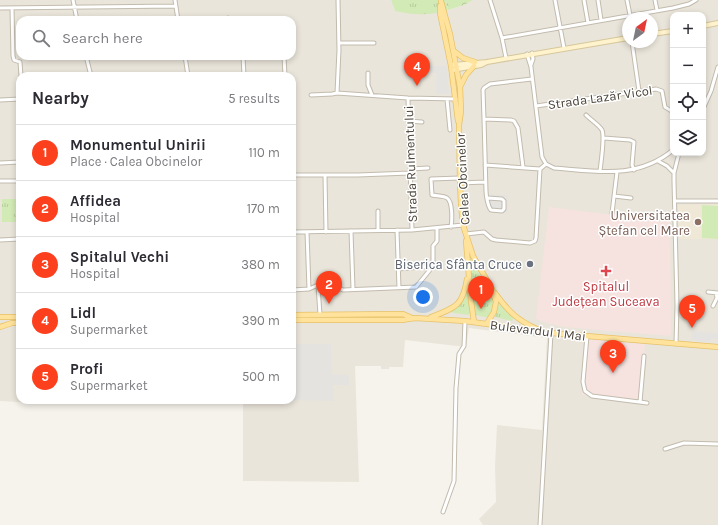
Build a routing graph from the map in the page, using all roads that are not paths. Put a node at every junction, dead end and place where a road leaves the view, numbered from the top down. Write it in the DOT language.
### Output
graph roads {
  1 [pos="73,0"];
  2 [pos="175,0"];
  3 [pos="338,0"];
  4 [pos="441,0"];
  5 [pos="490,0"];
  6 [pos="555,0"];
  7 [pos="584,0"];
  8 [pos="598,0"];
  9 [pos="627,0"];
  10 [pos="656,0"];
  11 [pos="696,0"];
  12 [pos="685,1"];
  13 [pos="687,4"];
  14 [pos="176,6"];
  15 [pos="74,7"];
  16 [pos="0,8"];
  17 [pos="12,8"];
  18 [pos="657,10"];
  19 [pos="629,12"];
  20 [pos="646,12"];
  21 [pos="76,16"];
  22 [pos="177,16"];
  23 [pos="622,16"];
  24 [pos="601,20"];
  25 [pos="588,23"];
  26 [pos="718,24"];
  27 [pos="706,26"];
  28 [pos="560,28"];
  29 [pos="670,31"];
  30 [pos="658,33"];
  31 [pos="502,38"];
  32 [pos="622,39"];
  33 [pos="339,43"];
  34 [pos="374,43"];
  35 [pos="564,48"];
  36 [pos="633,48"];
  37 [pos="453,51"];
  38 [pos="529,54"];
  39 [pos="506,58"];
  40 [pos="87,60"];
  41 [pos="186,60"];
  42 [pos="243,60"];
  43 [pos="284,60"];
  44 [pos="474,64"];
  45 [pos="718,67"];
  46 [pos="454,68"];
  47 [pos="21,72"];
  48 [pos="90,72"];
  49 [pos="187,72"];
  50 [pos="244,72"];
  51 [pos="285,72"];
  52 [pos="368,73"];
  53 [pos="532,79"];
  54 [pos="460,86"];
  55 [pos="638,91"];
  56 [pos="337,93"];
  57 [pos="311,95"];
  58 [pos="372,95"];
  59 [pos="408,98"];
  60 [pos="16,99"];
  61 [pos="447,99"];
  62 [pos="456,99"];
  63 [pos="0,100"];
  64 [pos="706,102"];
  65 [pos="536,106"];
  66 [pos="670,110"];
  67 [pos="586,115"];
  68 [pos="484,119"];
  69 [pos="408,121"];
  70 [pos="422,122"];
  71 [pos="459,125"];
  72 [pos="450,130"];
  73 [pos="604,138"];
  74 [pos="670,152"];
  75 [pos="678,156"];
  76 [pos="658,161"];
  77 [pos="16,162"];
  78 [pos="0,163"];
  79 [pos="546,164"];
  80 [pos="485,165"];
  81 [pos="523,167"];
  82 [pos="428,168"];
  83 [pos="410,169"];
  84 [pos="540,169"];
  85 [pos="634,170"];
  86 [pos="600,171"];
  87 [pos="617,172"];
  88 [pos="410,173"];
  89 [pos="674,173"];
  90 [pos="296,175"];
  91 [pos="325,175"];
  92 [pos="0,181"];
  93 [pos="16,181"];
  94 [pos="460,181"];
  95 [pos="485,182"];
  96 [pos="614,196"];
  97 [pos="488,198"];
  98 [pos="631,198"];
  99 [pos="675,201"];
  100 [pos="718,201"];
  101 [pos="378,211"];
  102 [pos="612,213"];
  103 [pos="463,225"];
  104 [pos="451,227"];
  105 [pos="437,228"];
  106 [pos="378,230"];
  107 [pos="397,230"];
  108 [pos="412,230"];
  109 [pos="351,231"];
  110 [pos="296,232"];
  111 [pos="307,232"];
  112 [pos="326,232"];
  113 [pos="465,234"];
  114 [pos="16,239"];
  115 [pos="0,240"];
  116 [pos="433,266"];
  117 [pos="398,269"];
  118 [pos="468,272"];
  119 [pos="318,285"];
  120 [pos="399,288"];
  121 [pos="309,289"];
  122 [pos="353,289"];
  123 [pos="492,289"];
  124 [pos="296,290"];
  125 [pos="708,292"];
  126 [pos="717,293"];
  127 [pos="713,306"];
  128 [pos="296,315"];
  129 [pos="320,315"];
  130 [pos="0,317"];
  131 [pos="16,317"];
  132 [pos="412,318"];
  133 [pos="430,318"];
  134 [pos="296,320"];
  135 [pos="465,321"];
  136 [pos="474,322"];
  137 [pos="487,323"];
  138 [pos="16,324"];
  139 [pos="0,327"];
  140 [pos="543,332"];
  141 [pos="551,333"];
  142 [pos="587,336"];
  143 [pos="676,344"];
  144 [pos="718,347"];
  145 [pos="644,356"];
  146 [pos="640,402"];
  147 [pos="647,403"];
  148 [pos="718,444"];
  149 [pos="665,449"];
  150 [pos="443,512"];
  151 [pos="540,525"];
  1 -- 15 [label="street"];
  2 -- 14 [label="street"];
  3 -- 33 [label="street"];
  4 -- 37 [label="main road"];
  4 -- 46 [label="main road"];
  5 -- 31 [label="street"];
  6 -- 28 [label="street"];
  7 -- 25 [label="street"];
  8 -- 24 [label="street"];
  9 -- 19 [label="street"];
  10 -- 18 [label="street"];
  11 -- 13 [label="street"];
  12 -- 13 [label="street"];
  13 -- 18 [label="street"];
  14 -- 15 [label="street"];
  14 -- 22 [label="street"];
  15 -- 17 [label="street"];
  15 -- 21 [label="street"];
  16 -- 17 [label="street"];
  17 -- 47 [label="street"];
  18 -- 20 [label="street"];
  23 -- 24 [label="street"];
  24 -- 25 [label="street"];
  25 -- 28 [label="street"];
  26 -- 27 [label="main road"];
  28 -- 31 [label="street"];
  28 -- 35 [label="street"];
  29 -- 30 [label="main road"];
  31 -- 39 [label="street"];
  32 -- 35 [label="main road"];
  33 -- 34 [label="street"];
  33 -- 56 [label="street"];
  35 -- 38 [label="main road"];
  36 -- 55 [label="street"];
  37 -- 44 [label="main road"];
  37 -- 46 [label="main road"];
  38 -- 39 [label="main road"];
  38 -- 53 [label="street"];
  39 -- 44 [label="main road"];
  40 -- 48 [label="street"];
  41 -- 49 [label="street"];
  42 -- 50 [label="street"];
  43 -- 51 [label="street"];
  44 -- 46 [label="main road"];
  44 -- 54 [label="main road"];
  45 -- 64 [label="street"];
  46 -- 54 [label="main road, Calea Obcinelor"];
  46 -- 62 [label="main road, Calea Obcinelor"];
  52 -- 58 [label="street"];
  53 -- 65 [label="street"];
  53 -- 68 [label="street"];
  54 -- 71 [label="main road, Calea Obcinelor"];
  55 -- 65 [label="street, Strada Lazăr Vicol"];
  55 -- 66 [label="street, Strada Lazăr Vicol"];
  56 -- 57 [label="street"];
  56 -- 58 [label="street"];
  58 -- 59 [label="street"];
  59 -- 61 [label="street"];
  59 -- 69 [label="street, Strada Rulmentului"];
  60 -- 63 [label="street"];
  61 -- 62 [label="street"];
  61 -- 72 [label="street"];
  62 -- 71 [label="main road, Calea Obcinelor"];
  65 -- 79 [label="street"];
  67 -- 73 [label="street"];
  68 -- 80 [label="street"];
  68 -- 81 [label="street"];
  69 -- 70 [label="street"];
  69 -- 83 [label="street, Strada Rulmentului"];
  71 -- 94 [label="main road, Calea Obcinelor"];
  73 -- 85 [label="street"];
  73 -- 86 [label="street"];
  74 -- 76 [label="street"];
  75 -- 89 [label="street"];
  76 -- 85 [label="street"];
  76 -- 89 [label="street"];
  77 -- 78 [label="street"];
  79 -- 84 [label="street"];
  79 -- 86 [label="street"];
  80 -- 81 [label="street"];
  80 -- 95 [label="street"];
  81 -- 84 [label="street"];
  82 -- 83 [label="street"];
  83 -- 88 [label="street, Strada Rulmentului"];
  84 -- 113 [label="street"];
  85 -- 87 [label="street"];
  86 -- 87 [label="street"];
  87 -- 96 [label="street"];
  88 -- 91 [label="street"];
  88 -- 108 [label="street, Strada Rulmentului"];
  89 -- 99 [label="street"];
  90 -- 91 [label="street"];
  91 -- 112 [label="street"];
  92 -- 93 [label="street"];
  94 -- 95 [label="street"];
  94 -- 103 [label="main road, Calea Obcinelor"];
  94 -- 104 [label="street"];
  95 -- 97 [label="street"];
  96 -- 98 [label="street"];
  96 -- 102 [label="street"];
  97 -- 97 [label="street"];
  99 -- 100 [label="street"];
  99 -- 143 [label="street"];
  101 -- 106 [label="street"];
  103 -- 104 [label="street"];
  103 -- 113 [label="main road, Calea Obcinelor"];
  104 -- 105 [label="street"];
  105 -- 108 [label="street"];
  105 -- 116 [label="street"];
  106 -- 107 [label="street"];
  106 -- 109 [label="street"];
  107 -- 108 [label="street"];
  107 -- 117 [label="street"];
  109 -- 112 [label="street"];
  109 -- 122 [label="street"];
  110 -- 111 [label="street"];
  111 -- 112 [label="street"];
  111 -- 121 [label="street"];
  113 -- 118 [label="main road, Calea Obcinelor"];
  113 -- 123 [label="main road, Calea Obcinelor"];
  114 -- 115 [label="street"];
  116 -- 117 [label="street"];
  116 -- 120 [label="street"];
  117 -- 120 [label="street"];
  118 -- 133 [label="main road"];
  118 -- 136 [label="main road, Calea Obcinelor"];
  119 -- 121 [label="street"];
  119 -- 122 [label="street"];
  119 -- 129 [label="street"];
  120 -- 122 [label="street"];
  121 -- 124 [label="street"];
  123 -- 137 [label="main road, Calea Obcinelor"];
  123 -- 140 [label="main road"];
  125 -- 126 [label="street"];
  126 -- 127 [label="street"];
  128 -- 129 [label="main road"];
  129 -- 132 [label="main road"];
  130 -- 131 [label="main road"];
  132 -- 133 [label="main road, Bulevardul 1 Mai"];
  132 -- 134 [label="main road"];
  133 -- 135 [label="main road, Bulevardul 1 Mai"];
  135 -- 136 [label="main road, Bulevardul 1 Mai"];
  135 -- 150 [label="street"];
  136 -- 137 [label="main road, Bulevardul 1 Mai"];
  137 -- 140 [label="main road, Bulevardul 1 Mai"];
  138 -- 139 [label="main road"];
  140 -- 141 [label="main road, Bulevardul 1 Mai"];
  141 -- 142 [label="main road, Bulevardul 1 Mai"];
  141 -- 151 [label="street"];
  142 -- 143 [label="main road, Bulevardul 1 Mai"];
  142 -- 146 [label="street"];
  143 -- 144 [label="main road, Bulevardul 1 Mai"];
  145 -- 146 [label="street"];
  146 -- 147 [label="street"];
  148 -- 149 [label="street"];
}
